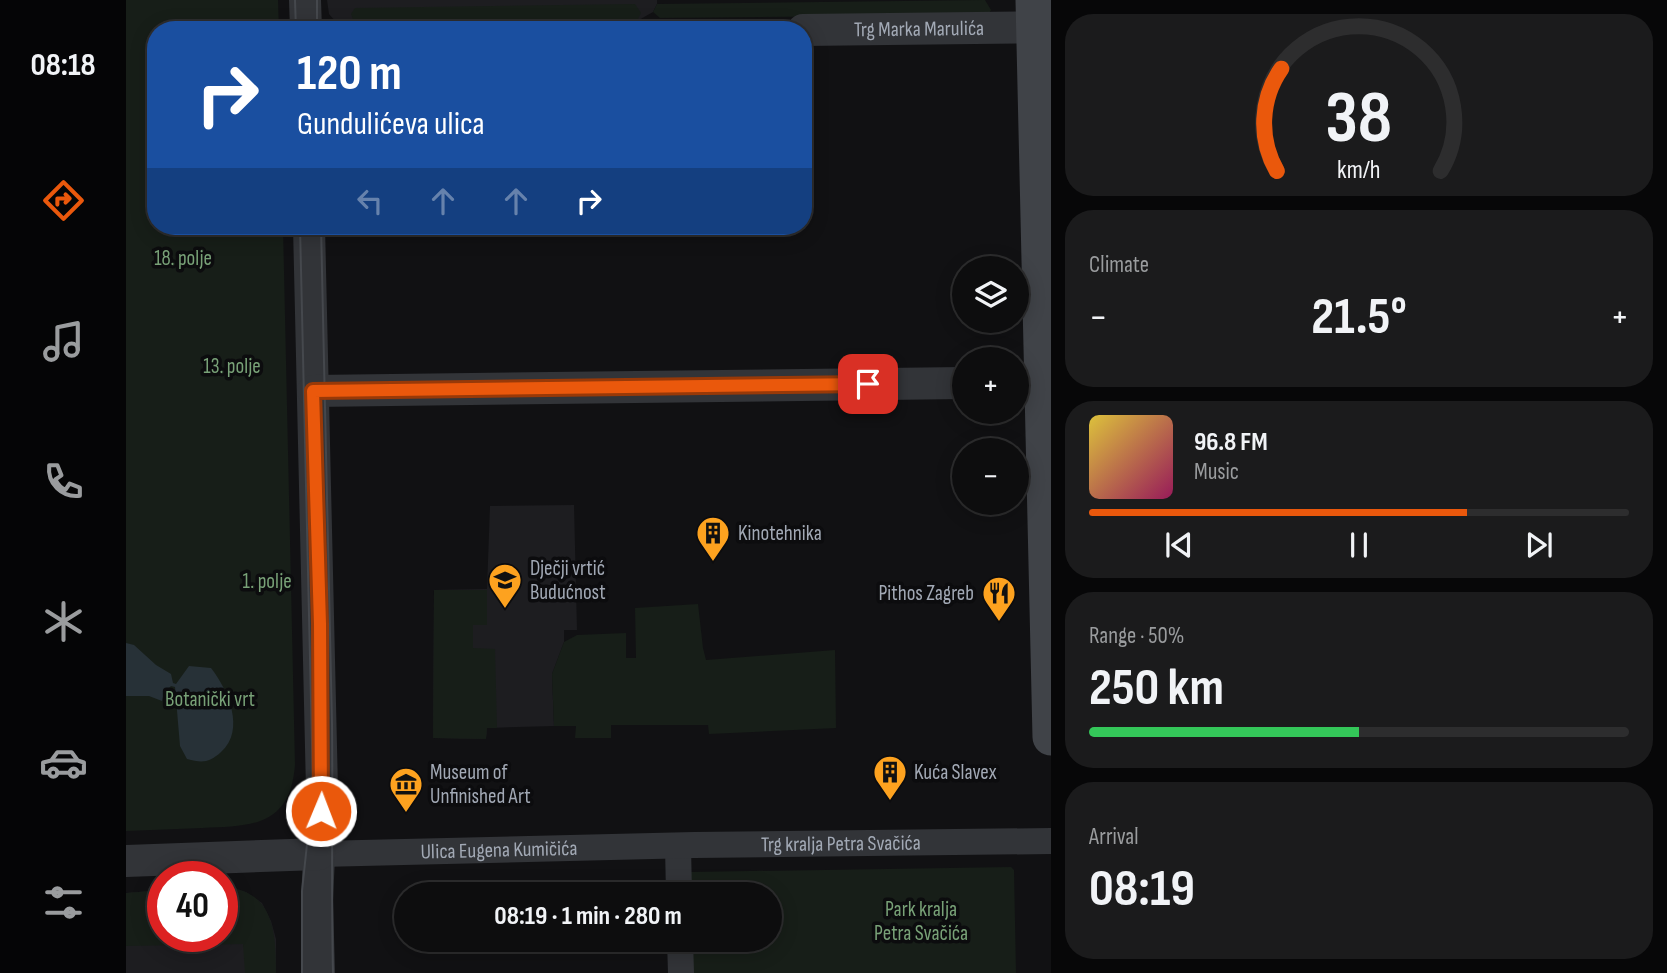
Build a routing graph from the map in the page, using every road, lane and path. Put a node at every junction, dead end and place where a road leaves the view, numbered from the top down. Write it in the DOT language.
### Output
graph roads {
  1 [pos="305,0"];
  2 [pos="1040,18"];
  3 [pos="306,21"];
  4 [pos="812,30"];
  5 [pos="309,235"];
  6 [pos="952,383"];
  7 [pos="1036,383"];
  8 [pos="313,391"];
  9 [pos="1051,737"];
  10 [pos="1051,841"];
  11 [pos="678,846"];
  12 [pos="319,854"];
  13 [pos="126,861"];
  14 [pos="679,882"];
  15 [pos="680,952"];
  16 [pos="319,973"];
  17 [pos="681,973"];
  1 -- 3 [label="street"];
  2 -- 4 [label="street, Trg Marka Marulića"];
  2 -- 7 [label="main road"];
  5 -- 8 [label="street"];
  6 -- 8 [label="street"];
  7 -- 9 [label="main road"];
  8 -- 12 [label="street"];
  10 -- 11 [label="street, Trg kralja Petra Svačića"];
  11 -- 12 [label="street, Ulica Eugena Kumičića"];
  11 -- 14 [label="street"];
  12 -- 13 [label="street"];
  12 -- 16 [label="street"];
  15 -- 17 [label="street"];
}
